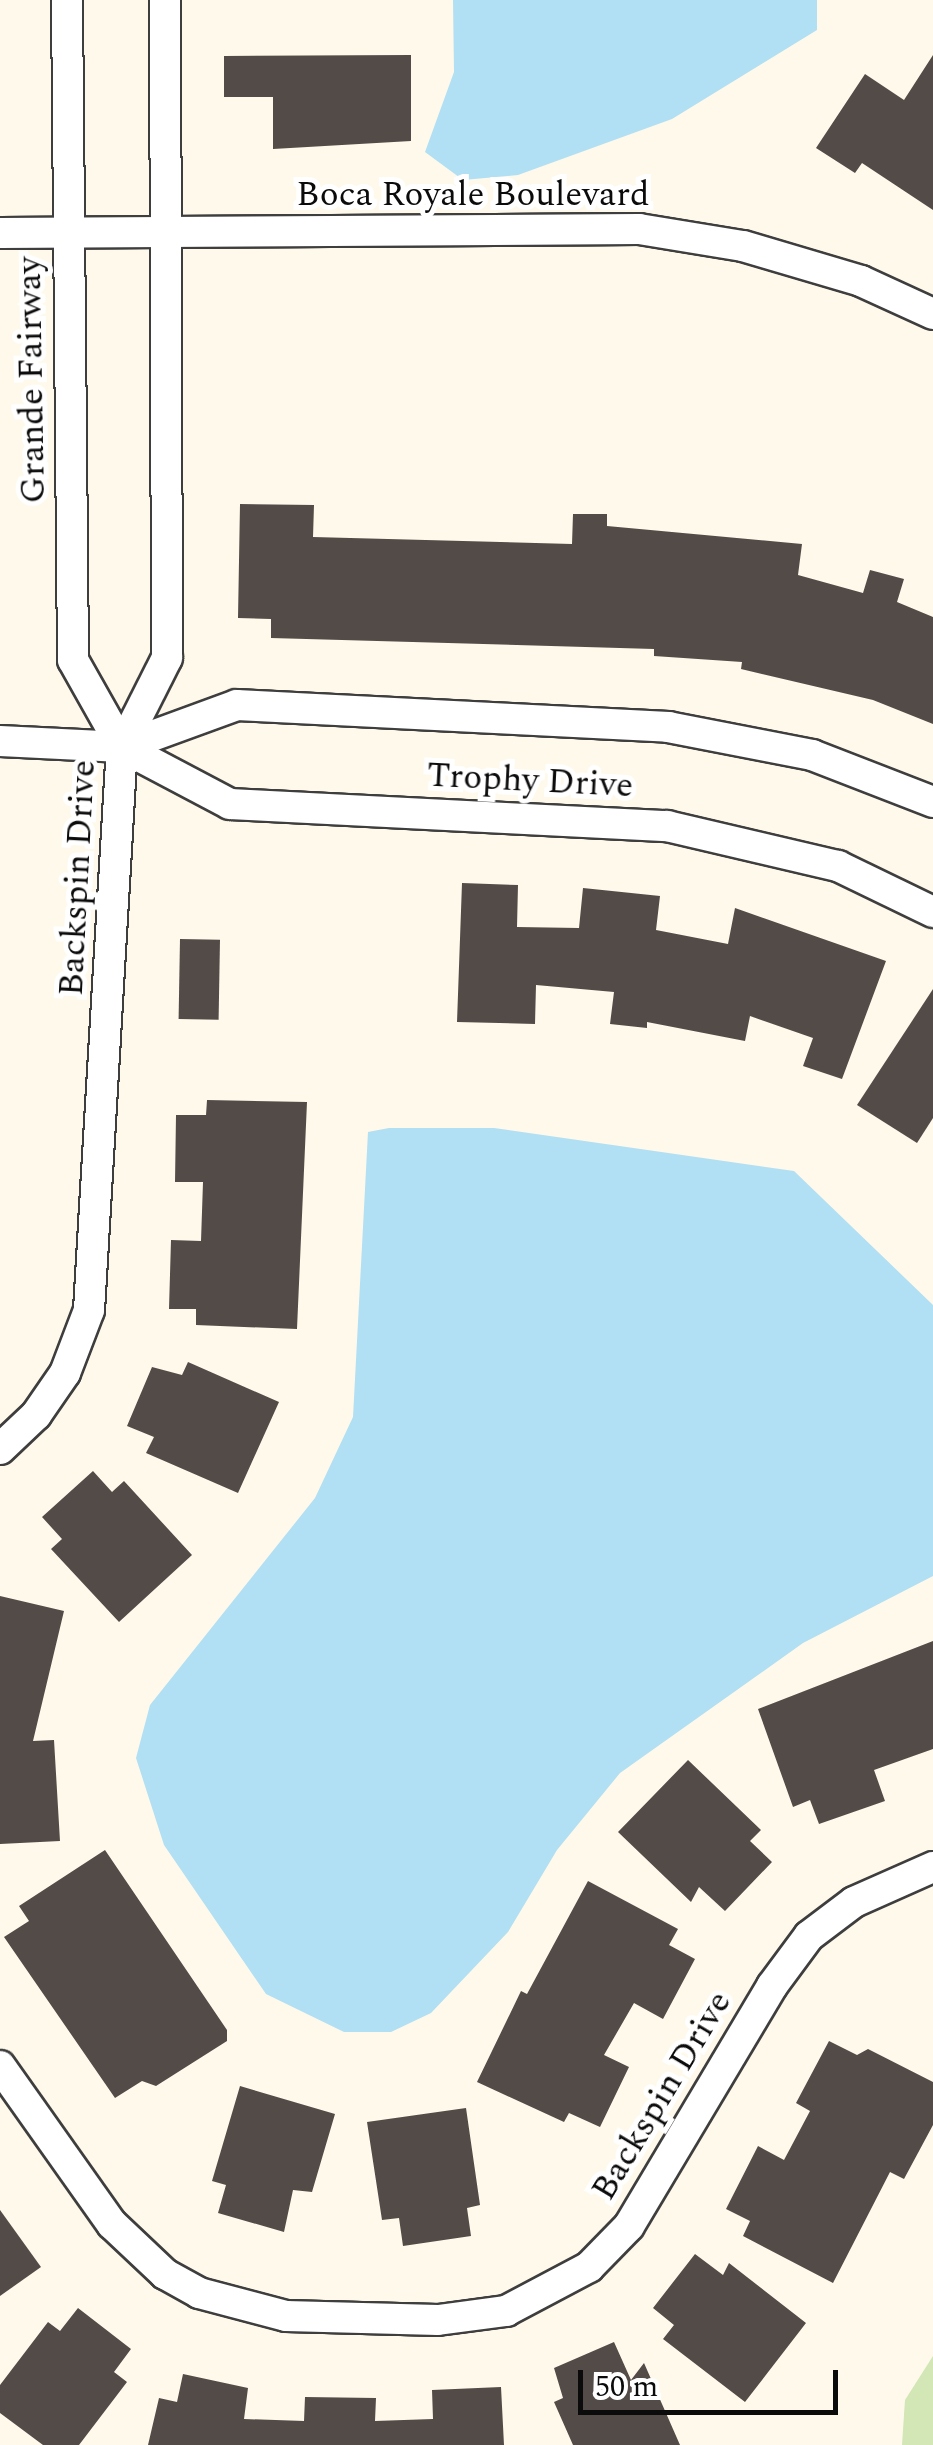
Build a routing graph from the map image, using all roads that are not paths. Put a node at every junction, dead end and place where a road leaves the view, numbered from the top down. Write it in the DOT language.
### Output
graph roads {
  1 [pos="67,0"];
  2 [pos="164,0"];
  3 [pos="68,232"];
  4 [pos="166,232"];
  5 [pos="0,233"];
  6 [pos="933,314"];
  7 [pos="0,741"];
  8 [pos="122,747"];
  9 [pos="933,802"];
  10 [pos="933,912"];
  11 [pos="0,1449"];
  12 [pos="933,1867"];
  13 [pos="0,2066"];
  1 -- 3 [label="street, Grande Fairway"];
  2 -- 4 [label="street"];
  3 -- 4 [label="street, Boca Royale Boulevard"];
  3 -- 5 [label="street, Boca Royale Boulevard"];
  3 -- 8 [label="street, Grande Fairway"];
  4 -- 6 [label="street, Boca Royale Boulevard"];
  4 -- 8 [label="street, Backspin Drive"];
  7 -- 8 [label="street, Trophy Drive"];
  8 -- 9 [label="street, Trophy Drive"];
  8 -- 10 [label="street, Trophy Drive"];
  8 -- 11 [label="street, Backspin Drive"];
  12 -- 13 [label="street, Backspin Drive"];
}
